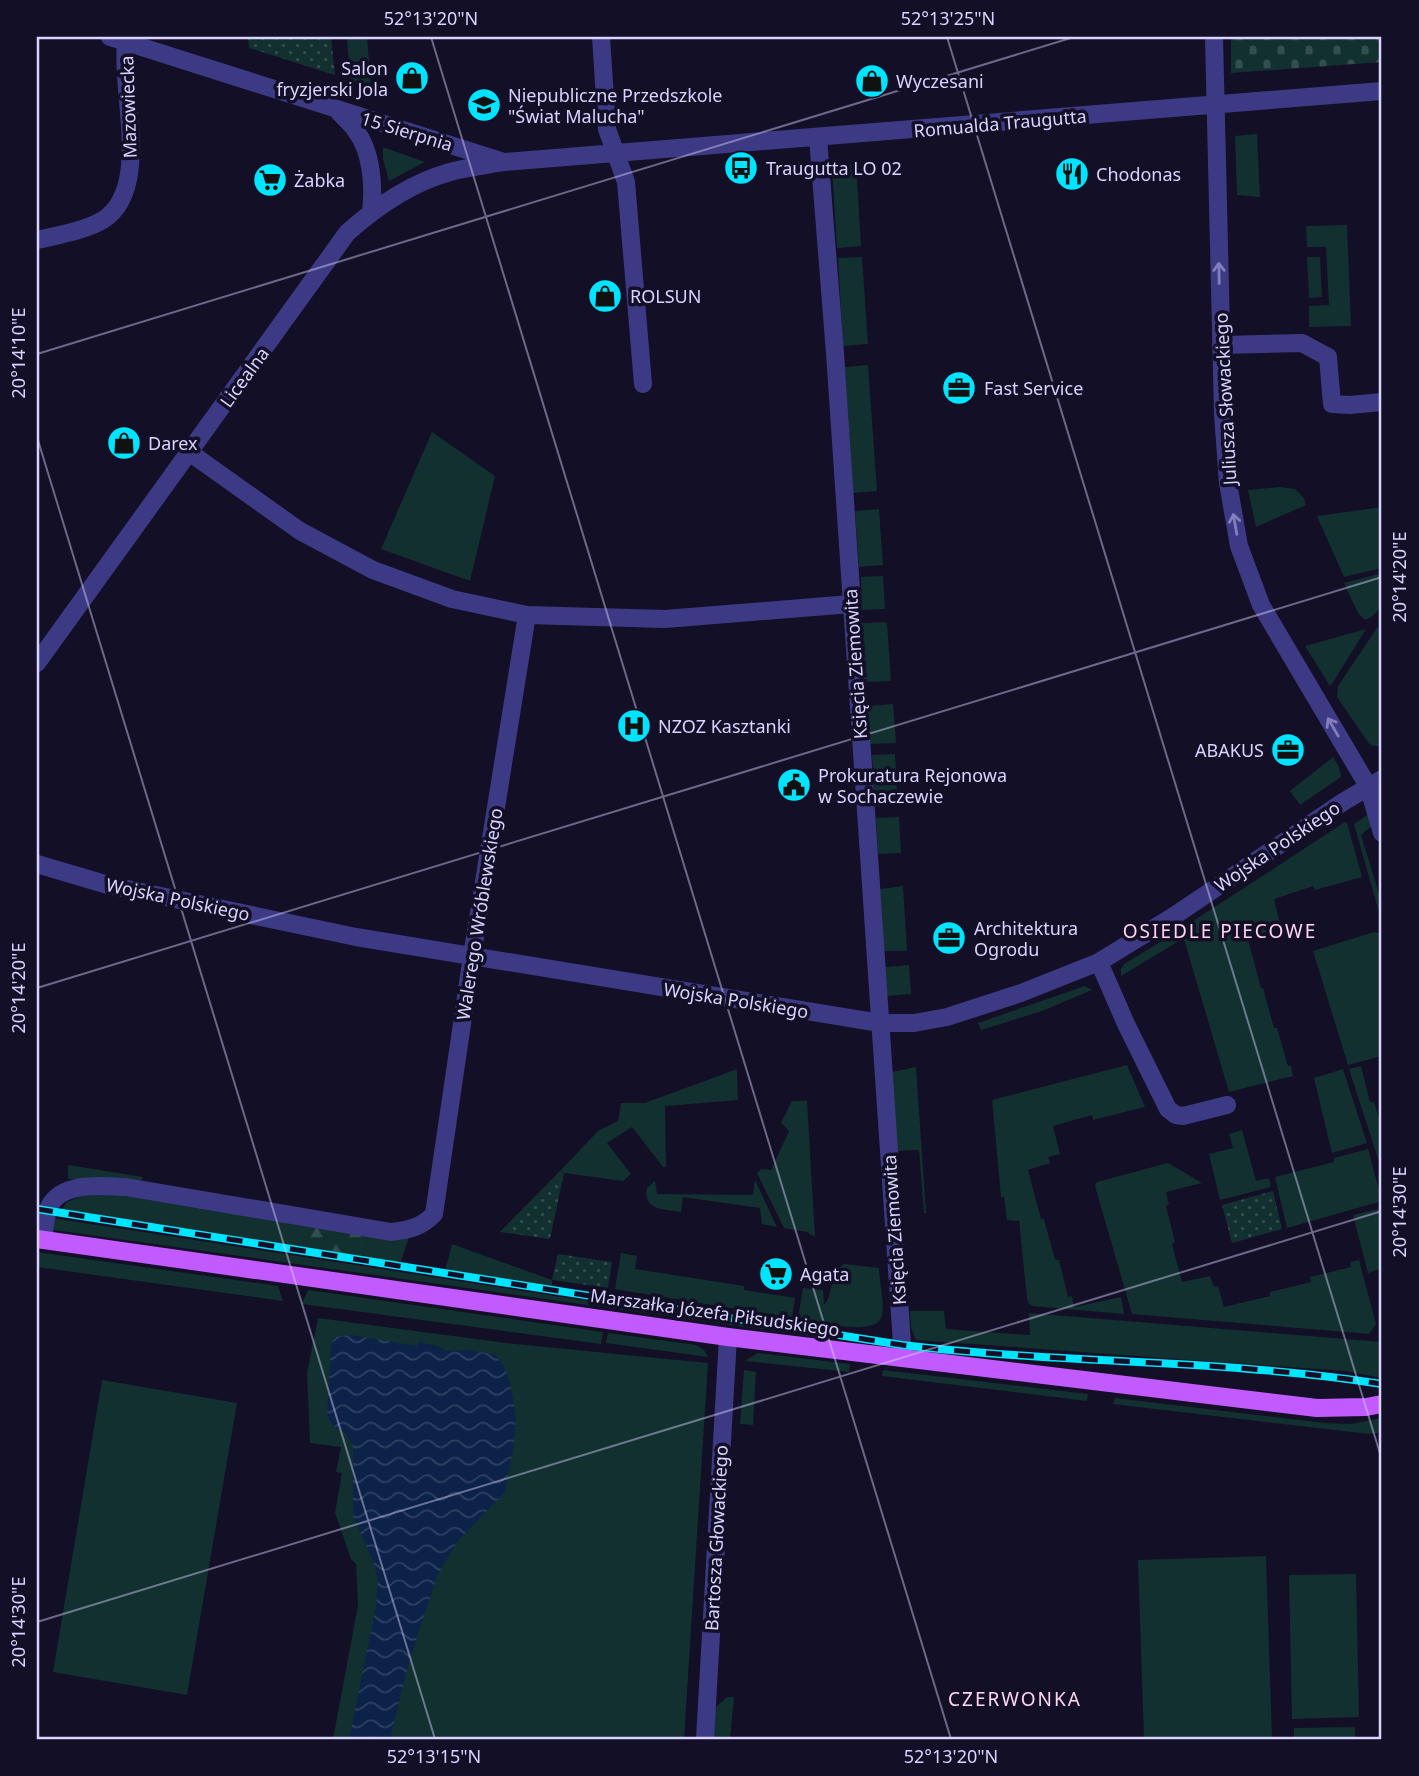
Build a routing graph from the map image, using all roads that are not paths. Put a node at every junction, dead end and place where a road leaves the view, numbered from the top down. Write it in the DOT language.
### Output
graph roads {
  1 [pos="601,37"];
  2 [pos="1214,37"];
  3 [pos="118,39"];
  4 [pos="1382,91"];
  5 [pos="1216,105"];
  6 [pos="336,109"];
  7 [pos="818,138"];
  8 [pos="617,154"];
  9 [pos="504,162"];
  10 [pos="370,212"];
  11 [pos="37,240"];
  12 [pos="1221,345"];
  13 [pos="643,384"];
  14 [pos="1382,402"];
  15 [pos="189,452"];
  16 [pos="851,604"];
  17 [pos="527,615"];
  18 [pos="37,663"];
  19 [pos="1375,783"];
  20 [pos="1382,833"];
  21 [pos="37,864"];
  22 [pos="472,957"];
  23 [pos="1099,962"];
  24 [pos="880,1023"];
  25 [pos="1227,1105"];
  26 [pos="435,1214"];
  27 [pos="40,1239"];
  28 [pos="728,1336"];
  29 [pos="903,1358"];
  30 [pos="1382,1404"];
  31 [pos="705,1739"];
  1 -- 8 [label="street"];
  2 -- 5 [label="street, Juliusza Słowackiego"];
  3 -- 6 [label="street, 15 Sierpnia"];
  3 -- 11 [label="street, Mazowiecka"];
  4 -- 5 [label="street, Romualda Traugutta"];
  5 -- 7 [label="street, Romualda Traugutta"];
  12 -- 5 [label="street, Juliusza Słowackiego, one-way"];
  6 -- 9 [label="street, 15 Sierpnia"];
  6 -- 10 [label="street"];
  7 -- 8 [label="street, Romualda Traugutta"];
  7 -- 16 [label="street, Księcia Ziemowita"];
  8 -- 9 [label="street, Romualda Traugutta"];
  8 -- 13 [label="street"];
  9 -- 10 [label="street, Licealna"];
  10 -- 15 [label="street, Licealna"];
  12 -- 14 [label="street"];
  19 -- 12 [label="street, Juliusza Słowackiego, one-way"];
  15 -- 17 [label="street"];
  15 -- 18 [label="street, Licealna"];
  16 -- 17 [label="street"];
  16 -- 24 [label="street, Księcia Ziemowita"];
  17 -- 22 [label="street, Walerego Wróblewskiego"];
  19 -- 20 [label="street, Juliusza Słowackiego"];
  19 -- 23 [label="street, Wojska Polskiego"];
  21 -- 22 [label="street, Wojska Polskiego"];
  22 -- 24 [label="street, Wojska Polskiego"];
  22 -- 26 [label="street, Walerego Wróblewskiego"];
  23 -- 24 [label="street, Wojska Polskiego"];
  23 -- 25 [label="street"];
  24 -- 29 [label="street, Księcia Ziemowita"];
  26 -- 27 [label="street, Marszałka Józefa Piłsudskiego"];
  27 -- 28 [label="main road, Marszałka Józefa Piłsudskiego"];
  28 -- 29 [label="main road, Marszałka Józefa Piłsudskiego"];
  28 -- 31 [label="street, Bartosza Głowackiego"];
  29 -- 30 [label="main road, Marszałka Józefa Piłsudskiego"];
}
